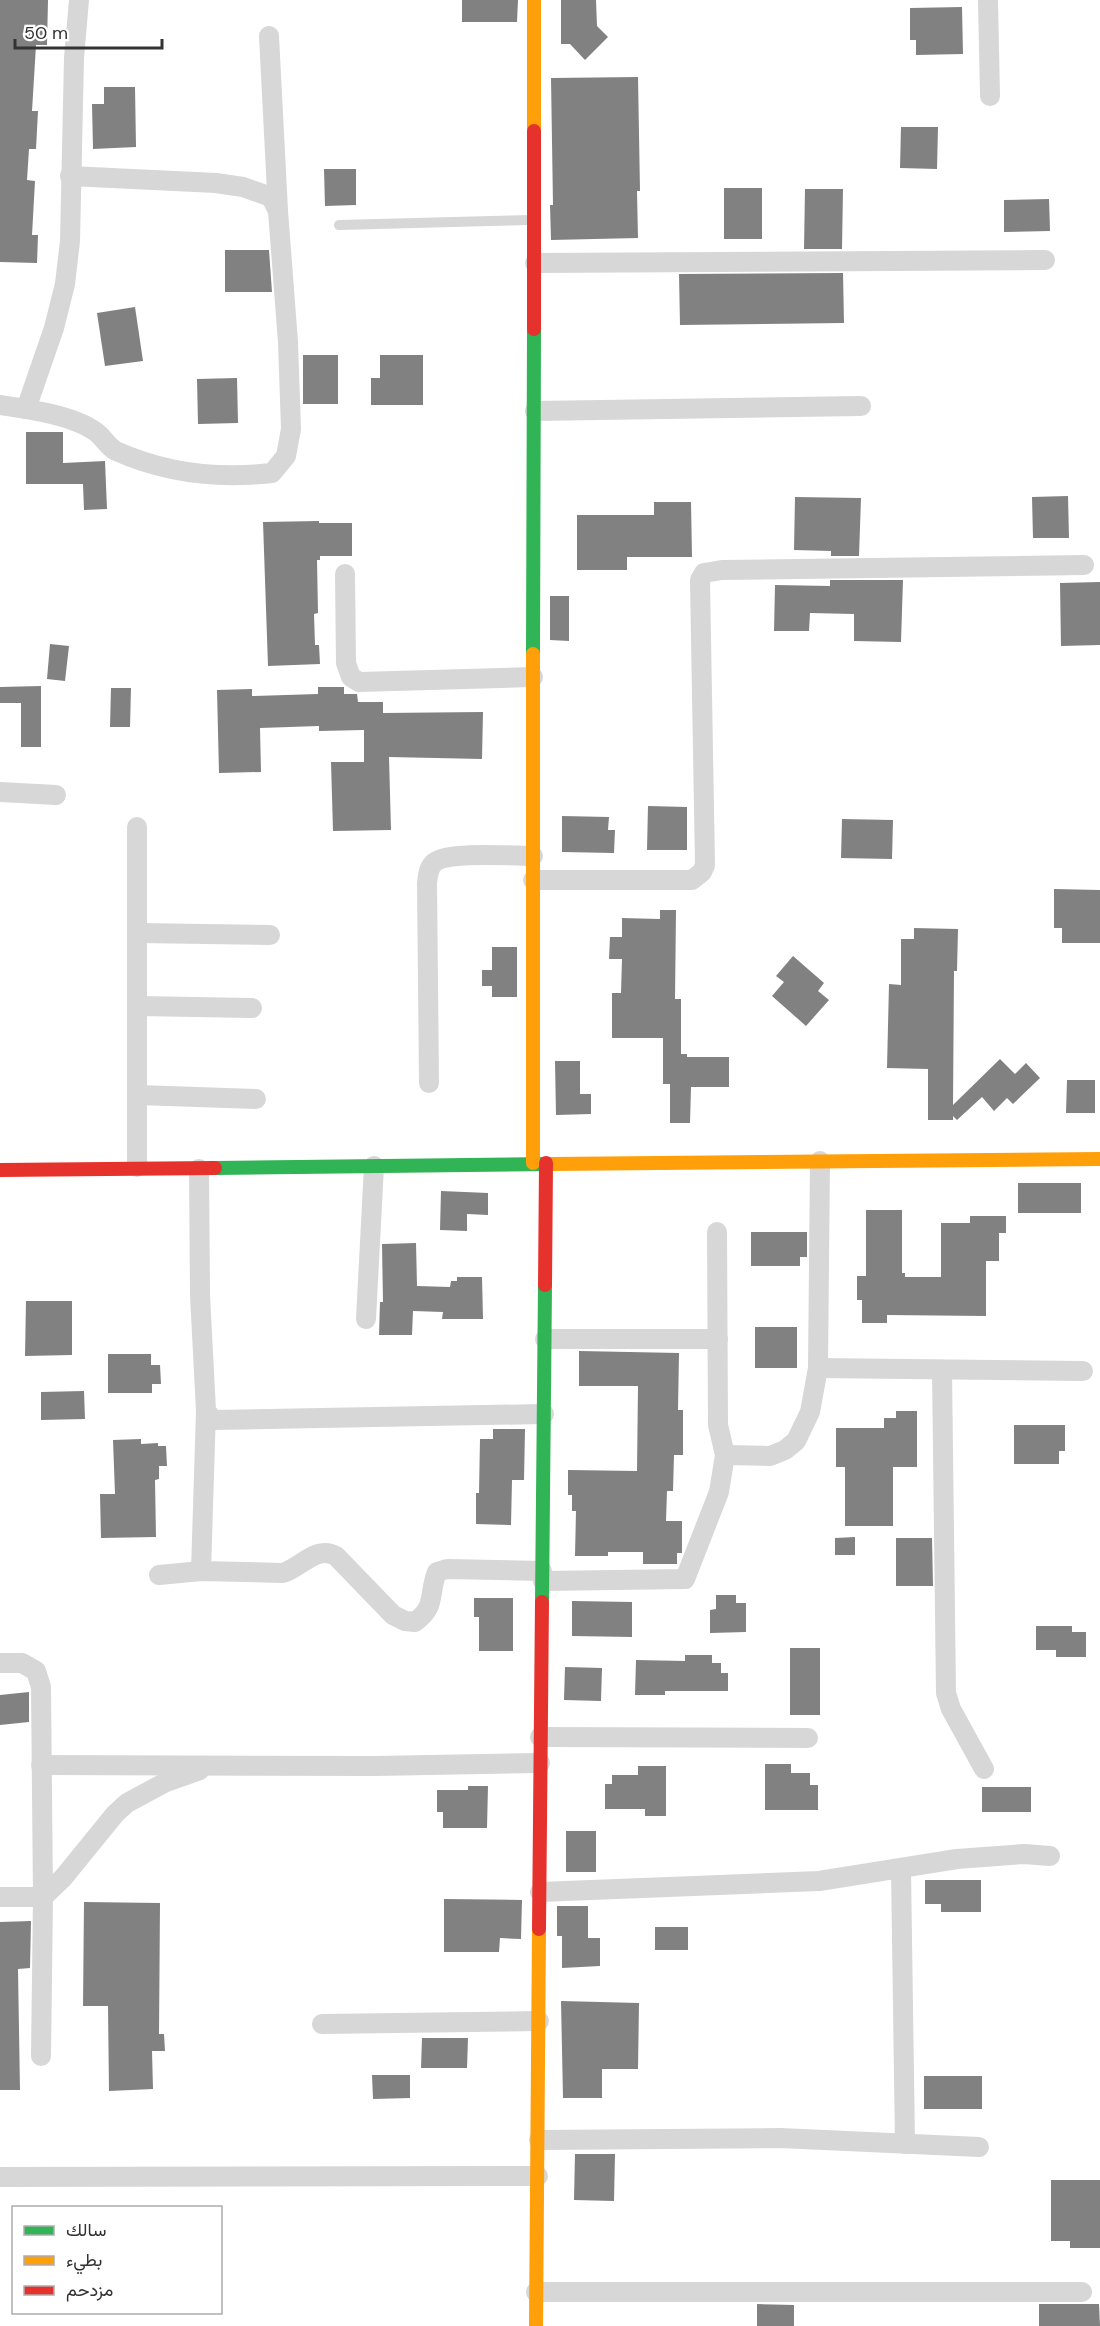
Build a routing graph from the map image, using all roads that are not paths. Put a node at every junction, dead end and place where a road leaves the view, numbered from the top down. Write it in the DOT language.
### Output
graph roads {
  1 [pos="79,0"];
  2 [pos="534,0"];
  3 [pos="988,0"];
  4 [pos="269,36"];
  5 [pos="990,96"];
  6 [pos="70,176"];
  7 [pos="278,211"];
  8 [pos="535,220"];
  9 [pos="339,225"];
  10 [pos="1045,260"];
  11 [pos="535,263"];
  12 [pos="0,405"];
  13 [pos="861,406"];
  14 [pos="26,408"];
  15 [pos="535,411"];
  16 [pos="1084,566"];
  17 [pos="345,574"];
  18 [pos="533,677"];
  19 [pos="0,792"];
  20 [pos="56,795"];
  21 [pos="137,827"];
  22 [pos="533,856"];
  23 [pos="533,880"];
  24 [pos="138,933"];
  25 [pos="270,935"];
  26 [pos="138,1006"];
  27 [pos="252,1008"];
  28 [pos="429,1083"];
  29 [pos="138,1095"];
  30 [pos="256,1099"];
  31 [pos="1100,1159"];
  32 [pos="820,1161"];
  33 [pos="539,1163"];
  34 [pos="374,1166"];
  35 [pos="137,1167"];
  36 [pos="199,1169"];
  37 [pos="0,1170"];
  38 [pos="717,1232"];
  39 [pos="366,1319"];
  40 [pos="545,1338"];
  41 [pos="718,1338"];
  42 [pos="818,1368"];
  43 [pos="942,1370"];
  44 [pos="1083,1371"];
  45 [pos="206,1411"];
  46 [pos="544,1414"];
  47 [pos="725,1455"];
  48 [pos="201,1571"];
  49 [pos="159,1575"];
  50 [pos="543,1576"];
  51 [pos="0,1664"];
  52 [pos="540,1737"];
  53 [pos="808,1738"];
  54 [pos="540,1763"];
  55 [pos="226,1764"];
  56 [pos="41,1765"];
  57 [pos="984,1769"];
  58 [pos="1050,1856"];
  59 [pos="902,1869"];
  60 [pos="540,1892"];
  61 [pos="0,1897"];
  62 [pos="43,1897"];
  63 [pos="539,2021"];
  64 [pos="322,2024"];
  65 [pos="41,2055"];
  66 [pos="539,2140"];
  67 [pos="905,2144"];
  68 [pos="979,2147"];
  69 [pos="538,2176"];
  70 [pos="0,2177"];
  71 [pos="536,2292"];
  72 [pos="1082,2292"];
  73 [pos="536,2326"];
  1 -- 6 [label="street"];
  2 -- 8 [label="street"];
  3 -- 5 [label="street"];
  4 -- 7 [label="street"];
  6 -- 7 [label="street"];
  6 -- 14 [label="street"];
  7 -- 14 [label="street"];
  8 -- 9 [label="lane"];
  8 -- 11 [label="street"];
  10 -- 11 [label="street"];
  11 -- 15 [label="street"];
  12 -- 14 [label="street"];
  13 -- 15 [label="street"];
  15 -- 18 [label="street"];
  16 -- 23 [label="street"];
  17 -- 18 [label="street"];
  18 -- 22 [label="street"];
  19 -- 20 [label="street"];
  21 -- 24 [label="street"];
  22 -- 23 [label="street"];
  22 -- 28 [label="street"];
  23 -- 33 [label="street"];
  24 -- 25 [label="street"];
  24 -- 26 [label="street"];
  26 -- 27 [label="street"];
  26 -- 29 [label="street"];
  29 -- 30 [label="street"];
  29 -- 35 [label="street"];
  31 -- 32 [label="street"];
  32 -- 33 [label="street"];
  32 -- 42 [label="street"];
  33 -- 34 [label="street"];
  33 -- 40 [label="street"];
  34 -- 36 [label="street"];
  34 -- 39 [label="street"];
  35 -- 36 [label="street"];
  35 -- 37 [label="street"];
  36 -- 45 [label="street"];
  38 -- 41 [label="street"];
  40 -- 41 [label="street"];
  40 -- 46 [label="street"];
  41 -- 47 [label="street"];
  42 -- 43 [label="street"];
  42 -- 47 [label="street"];
  43 -- 44 [label="street"];
  43 -- 57 [label="street"];
  45 -- 46 [label="street"];
  45 -- 48 [label="street"];
  46 -- 50 [label="street"];
  47 -- 50 [label="street"];
  48 -- 49 [label="street"];
  48 -- 50 [label="street"];
  50 -- 52 [label="street"];
  51 -- 56 [label="street"];
  52 -- 53 [label="street"];
  52 -- 54 [label="street"];
  54 -- 55 [label="street"];
  54 -- 60 [label="street"];
  55 -- 56 [label="street"];
  55 -- 62 [label="street"];
  56 -- 62 [label="street"];
  58 -- 59 [label="street"];
  59 -- 60 [label="street"];
  59 -- 67 [label="street"];
  60 -- 63 [label="street"];
  61 -- 62 [label="street"];
  62 -- 65 [label="street"];
  63 -- 64 [label="street"];
  63 -- 66 [label="street"];
  66 -- 67 [label="street"];
  66 -- 69 [label="street"];
  67 -- 68 [label="street"];
  69 -- 70 [label="street"];
  69 -- 71 [label="street"];
  71 -- 72 [label="street"];
  71 -- 73 [label="street"];
}
